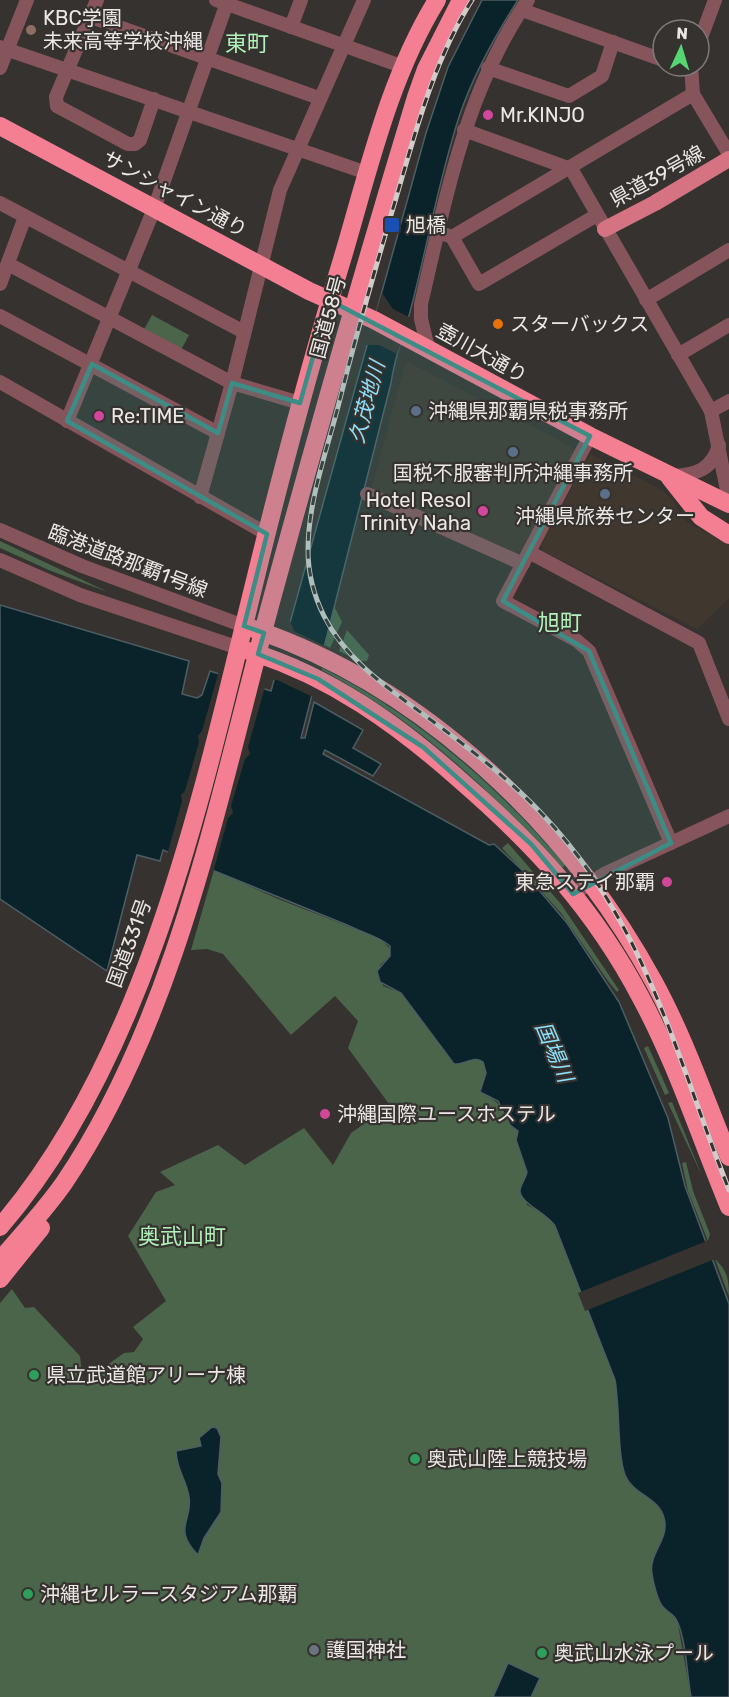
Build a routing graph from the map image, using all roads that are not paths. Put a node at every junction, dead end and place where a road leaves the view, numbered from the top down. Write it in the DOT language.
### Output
graph roads {
  1 [pos="27,0"];
  2 [pos="97,0"];
  3 [pos="301,0"];
  4 [pos="364,0"];
  5 [pos="437,0"];
  6 [pos="461,0"];
  7 [pos="714,0"];
  8 [pos="223,1"];
  9 [pos="525,5"];
  10 [pos="729,6"];
  11 [pos="91,17"];
  12 [pos="708,18"];
  13 [pos="291,27"];
  14 [pos="613,42"];
  15 [pos="344,45"];
  16 [pos="4,49"];
  17 [pos="651,56"];
  18 [pos="207,57"];
  19 [pos="404,67"];
  20 [pos="0,68"];
  21 [pos="488,68"];
  22 [pos="67,70"];
  23 [pos="689,78"];
  24 [pos="693,94"];
  25 [pos="319,98"];
  26 [pos="154,99"];
  27 [pos="187,110"];
  28 [pos="0,126"];
  29 [pos="464,130"];
  30 [pos="297,149"];
  31 [pos="729,153"];
  32 [pos="729,159"];
  33 [pos="568,168"];
  34 [pos="367,173"];
  35 [pos="0,203"];
  36 [pos="154,209"];
  37 [pos="25,217"];
  38 [pos="601,222"];
  39 [pos="438,232"];
  40 [pos="452,237"];
  41 [pos="729,250"];
  42 [pos="8,264"];
  43 [pos="259,265"];
  44 [pos="129,271"];
  45 [pos="0,284"];
  46 [pos="329,300"];
  47 [pos="646,300"];
  48 [pos="352,311"];
  49 [pos="0,316"];
  50 [pos="110,319"];
  51 [pos="729,325"];
  52 [pos="244,333"];
  53 [pos="428,348"];
  54 [pos="678,355"];
  55 [pos="92,364"];
  56 [pos="0,382"];
  57 [pos="232,383"];
  58 [pos="729,401"];
  59 [pos="300,403"];
  60 [pos="711,411"];
  61 [pos="67,421"];
  62 [pos="218,433"];
  63 [pos="590,436"];
  64 [pos="722,439"];
  65 [pos="669,476"];
  66 [pos="728,481"];
  67 [pos="681,492"];
  68 [pos="367,494"];
  69 [pos="200,497"];
  70 [pos="729,502"];
  71 [pos="729,512"];
  72 [pos="0,530"];
  73 [pos="267,534"];
  74 [pos="729,535"];
  75 [pos="526,558"];
  76 [pos="0,560"];
  77 [pos="244,626"];
  78 [pos="272,636"];
  79 [pos="238,648"];
  80 [pos="267,657"];
  81 [pos="729,719"];
  82 [pos="729,816"];
  83 [pos="671,843"];
  84 [pos="588,882"];
  85 [pos="573,894"];
  86 [pos="729,1157"];
  87 [pos="724,1181"];
  88 [pos="63,1184"];
  89 [pos="729,1207"];
  90 [pos="0,1227"];
  91 [pos="0,1260"];
  92 [pos="0,1279"];
  1 -- 16 [label="street"];
  2 -- 11 [label="street"];
  3 -- 13 [label="street"];
  4 -- 15 [label="street"];
  5 -- 19 [label="highway, 国道58号"];
  6 -- 48 [label="highway, 国道58号"];
  7 -- 10 [label="street"];
  7 -- 12 [label="street"];
  8 -- 13 [label="street"];
  8 -- 18 [label="street"];
  9 -- 14 [label="street"];
  9 -- 21 [label="street"];
  11 -- 18 [label="street"];
  11 -- 22 [label="street"];
  13 -- 15 [label="street"];
  14 -- 17 [label="street"];
  14 -- 21 [label="street"];
  15 -- 19 [label="street"];
  15 -- 25 [label="street"];
  16 -- 20 [label="street"];
  16 -- 22 [label="street"];
  18 -- 25 [label="street"];
  18 -- 27 [label="street"];
  19 -- 34 [label="highway, 国道58号"];
  21 -- 29 [label="street"];
  22 -- 26 [label="street"];
  22 -- 26 [label="street"];
  23 -- 24 [label="street"];
  24 -- 31 [label="street"];
  24 -- 33 [label="street"];
  25 -- 30 [label="street"];
  26 -- 27 [label="street"];
  27 -- 30 [label="street"];
  27 -- 36 [label="street"];
  28 -- 36 [label="highway, サンシャイン通り"];
  29 -- 33 [label="street"];
  29 -- 39 [label="street"];
  30 -- 34 [label="street"];
  30 -- 43 [label="street"];
  32 -- 38 [label="main road, 県道39号線"];
  33 -- 38 [label="street"];
  33 -- 40 [label="street"];
  34 -- 46 [label="highway, 国道58号"];
  35 -- 37 [label="street"];
  36 -- 43 [label="highway, サンシャイン通り"];
  36 -- 44 [label="street"];
  37 -- 42 [label="street"];
  37 -- 44 [label="street"];
  38 -- 40 [label="street"];
  38 -- 47 [label="street"];
  39 -- 40 [label="street"];
  39 -- 53 [label="street"];
  41 -- 47 [label="street"];
  42 -- 45 [label="street"];
  42 -- 50 [label="street"];
  43 -- 46 [label="highway, サンシャイン通り"];
  43 -- 52 [label="street"];
  44 -- 50 [label="street"];
  44 -- 52 [label="street"];
  46 -- 48 [label="highway, サンシャイン通り"];
  46 -- 59 [label="highway, 国道58号"];
  47 -- 54 [label="street"];
  48 -- 53 [label="highway, 壺川大通り"];
  48 -- 78 [label="highway, 国道58号"];
  49 -- 55 [label="street"];
  50 -- 55 [label="street"];
  50 -- 57 [label="street"];
  51 -- 54 [label="street"];
  52 -- 57 [label="street"];
  53 -- 63 [label="highway, 壺川大通り"];
  54 -- 60 [label="street"];
  55 -- 61 [label="street"];
  55 -- 62 [label="street"];
  56 -- 61 [label="street"];
  57 -- 59 [label="street"];
  57 -- 62 [label="street"];
  58 -- 60 [label="street"];
  59 -- 73 [label="highway, 国道58号"];
  60 -- 64 [label="street"];
  61 -- 69 [label="street"];
  62 -- 69 [label="street"];
  63 -- 65 [label="highway, 壺川大通り"];
  63 -- 75 [label="street"];
  64 -- 65 [label="street"];
  64 -- 66 [label="street"];
  65 -- 67 [label="highway"];
  65 -- 70 [label="highway, 壺川大通り"];
  66 -- 70 [label="street"];
  67 -- 71 [label="highway"];
  67 -- 74 [label="highway"];
  68 -- 75 [label="street"];
  69 -- 73 [label="street"];
  72 -- 77 [label="street, 臨港道路那覇1号線"];
  73 -- 77 [label="highway, 国道58号"];
  75 -- 81 [label="street"];
  75 -- 83 [label="street"];
  76 -- 79 [label="street"];
  77 -- 78 [label="highway"];
  77 -- 79 [label="highway, 国道58号"];
  78 -- 80 [label="highway, 国道58号"];
  78 -- 84 [label="highway"];
  79 -- 80 [label="highway"];
  79 -- 90 [label="highway, 国道331号"];
  80 -- 85 [label="highway"];
  80 -- 88 [label="highway"];
  82 -- 83 [label="street"];
  83 -- 84 [label="street"];
  84 -- 85 [label="street"];
  84 -- 86 [label="highway"];
  85 -- 87 [label="highway"];
  87 -- 89 [label="highway"];
  88 -- 91 [label="highway"];
  88 -- 92 [label="highway"];
}
